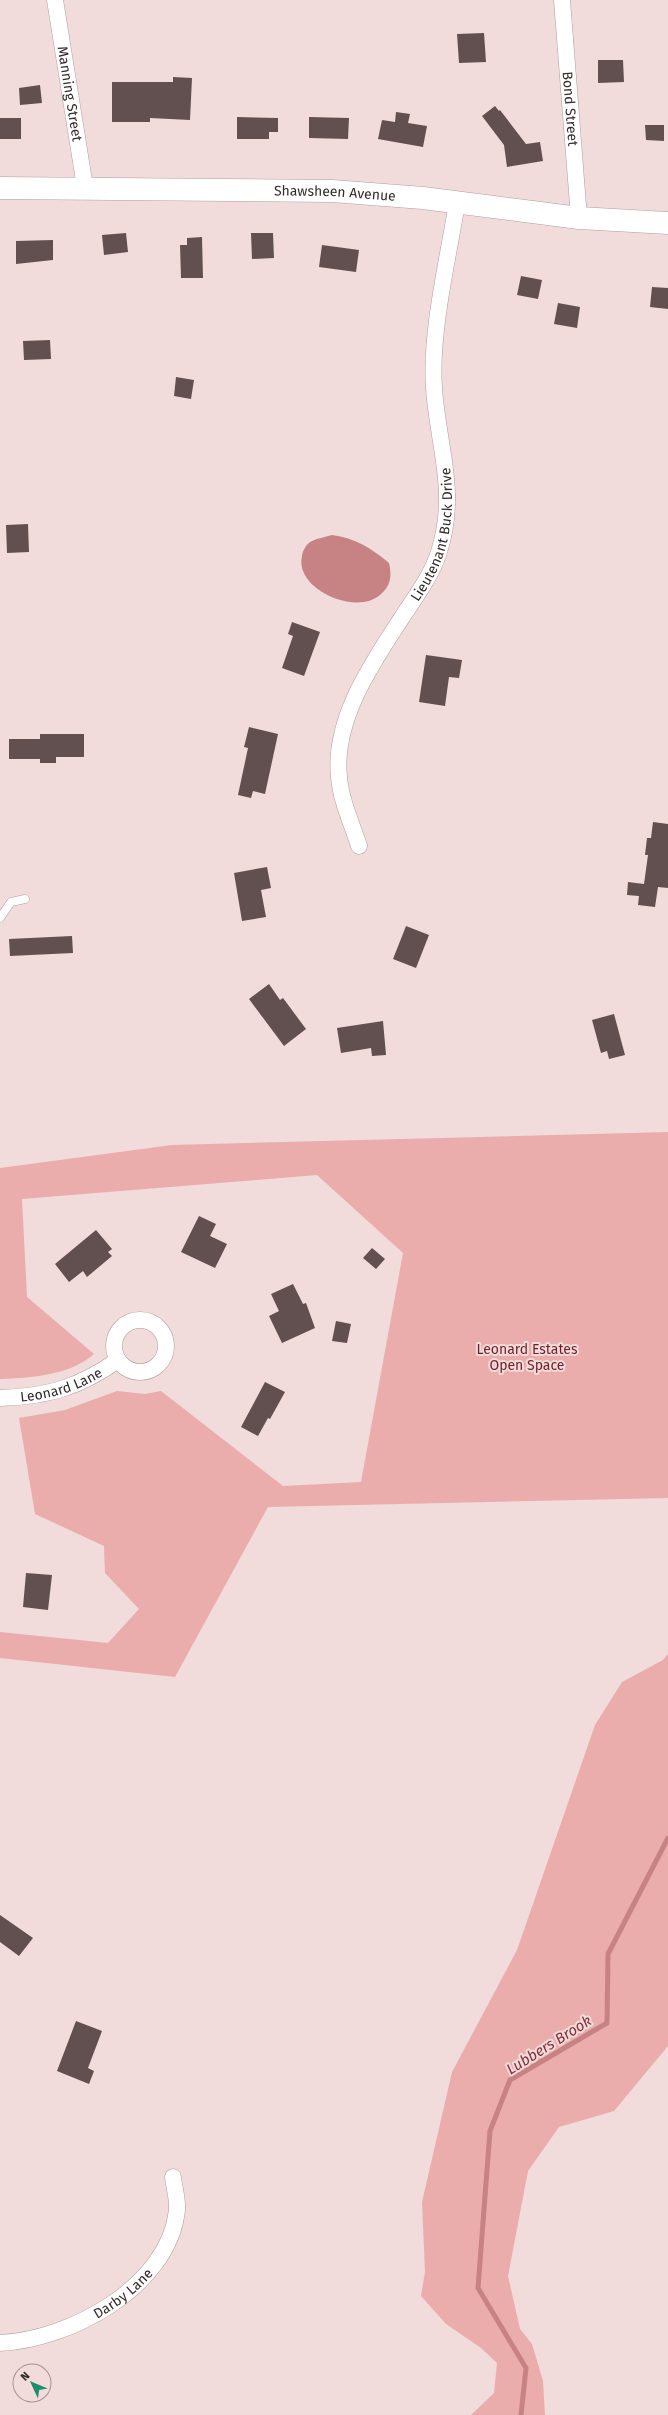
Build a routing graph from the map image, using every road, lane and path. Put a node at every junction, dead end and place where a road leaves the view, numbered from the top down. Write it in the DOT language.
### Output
graph roads {
  1 [pos="55,0"];
  2 [pos="562,0"];
  3 [pos="85,187"];
  4 [pos="0,188"];
  5 [pos="457,203"];
  6 [pos="579,218"];
  7 [pos="668,223"];
  8 [pos="359,846"];
  9 [pos="25,899"];
  10 [pos="0,918"];
  11 [pos="118,1360"];
  12 [pos="0,1398"];
  13 [pos="173,2177"];
  14 [pos="0,2343"];
  1 -- 3 [label="street, Manning Street"];
  2 -- 6 [label="street, Bond Street"];
  3 -- 4 [label="main road, Shawsheen Avenue"];
  3 -- 5 [label="main road, Shawsheen Avenue"];
  5 -- 6 [label="main road, Shawsheen Avenue"];
  5 -- 8 [label="street, Lieutenant Buck Drive"];
  6 -- 7 [label="main road, Shawsheen Avenue"];
  9 -- 10 [label="lane"];
  11 -- 12 [label="street, Leonard Lane"];
  13 -- 14 [label="street, Darby Lane"];
}
